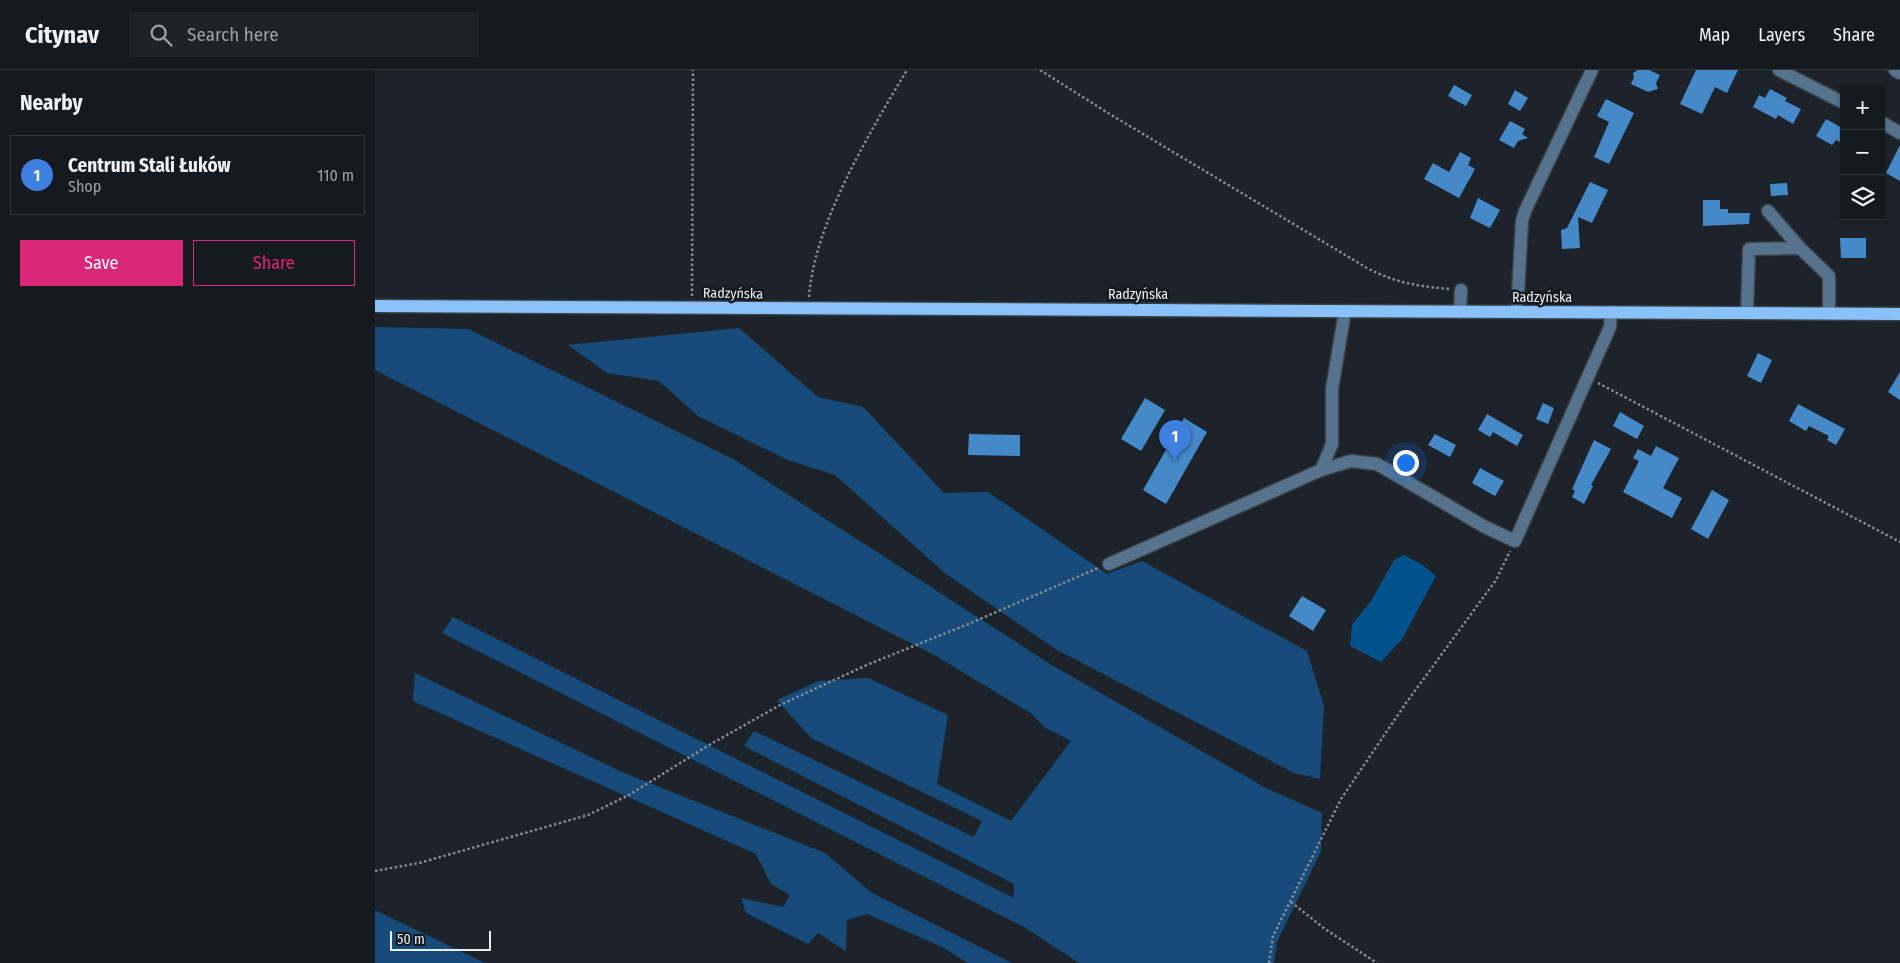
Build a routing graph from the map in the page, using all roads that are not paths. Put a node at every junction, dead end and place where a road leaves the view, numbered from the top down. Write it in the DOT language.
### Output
graph roads {
  1 [pos="1592,70"];
  2 [pos="1779,70"];
  3 [pos="1895,70"];
  4 [pos="1900,73"];
  5 [pos="1840,101"];
  6 [pos="1885,124"];
  7 [pos="1900,133"];
  8 [pos="1768,211"];
  9 [pos="1800,248"];
  10 [pos="1461,290"];
  11 [pos="375,306"];
  12 [pos="1345,311"];
  13 [pos="1460,312"];
  14 [pos="1517,312"];
  15 [pos="1611,312"];
  16 [pos="1747,313"];
  17 [pos="1829,313"];
  18 [pos="1900,314"];
  19 [pos="1321,470"];
  20 [pos="1109,564"];
  1 -- 14 [label="street"];
  2 -- 5 [label="street"];
  3 -- 4 [label="street"];
  6 -- 7 [label="street"];
  8 -- 9 [label="street"];
  9 -- 16 [label="street"];
  9 -- 17 [label="street"];
  10 -- 13 [label="street"];
  11 -- 12 [label="main road, Radzyńska"];
  12 -- 13 [label="main road, Radzyńska"];
  12 -- 19 [label="street"];
  13 -- 14 [label="main road, Radzyńska"];
  14 -- 15 [label="main road, Radzyńska"];
  15 -- 16 [label="main road, Radzyńska"];
  15 -- 19 [label="street"];
  16 -- 17 [label="main road, Radzyńska"];
  17 -- 18 [label="main road, Radzyńska"];
  19 -- 20 [label="street"];
}
